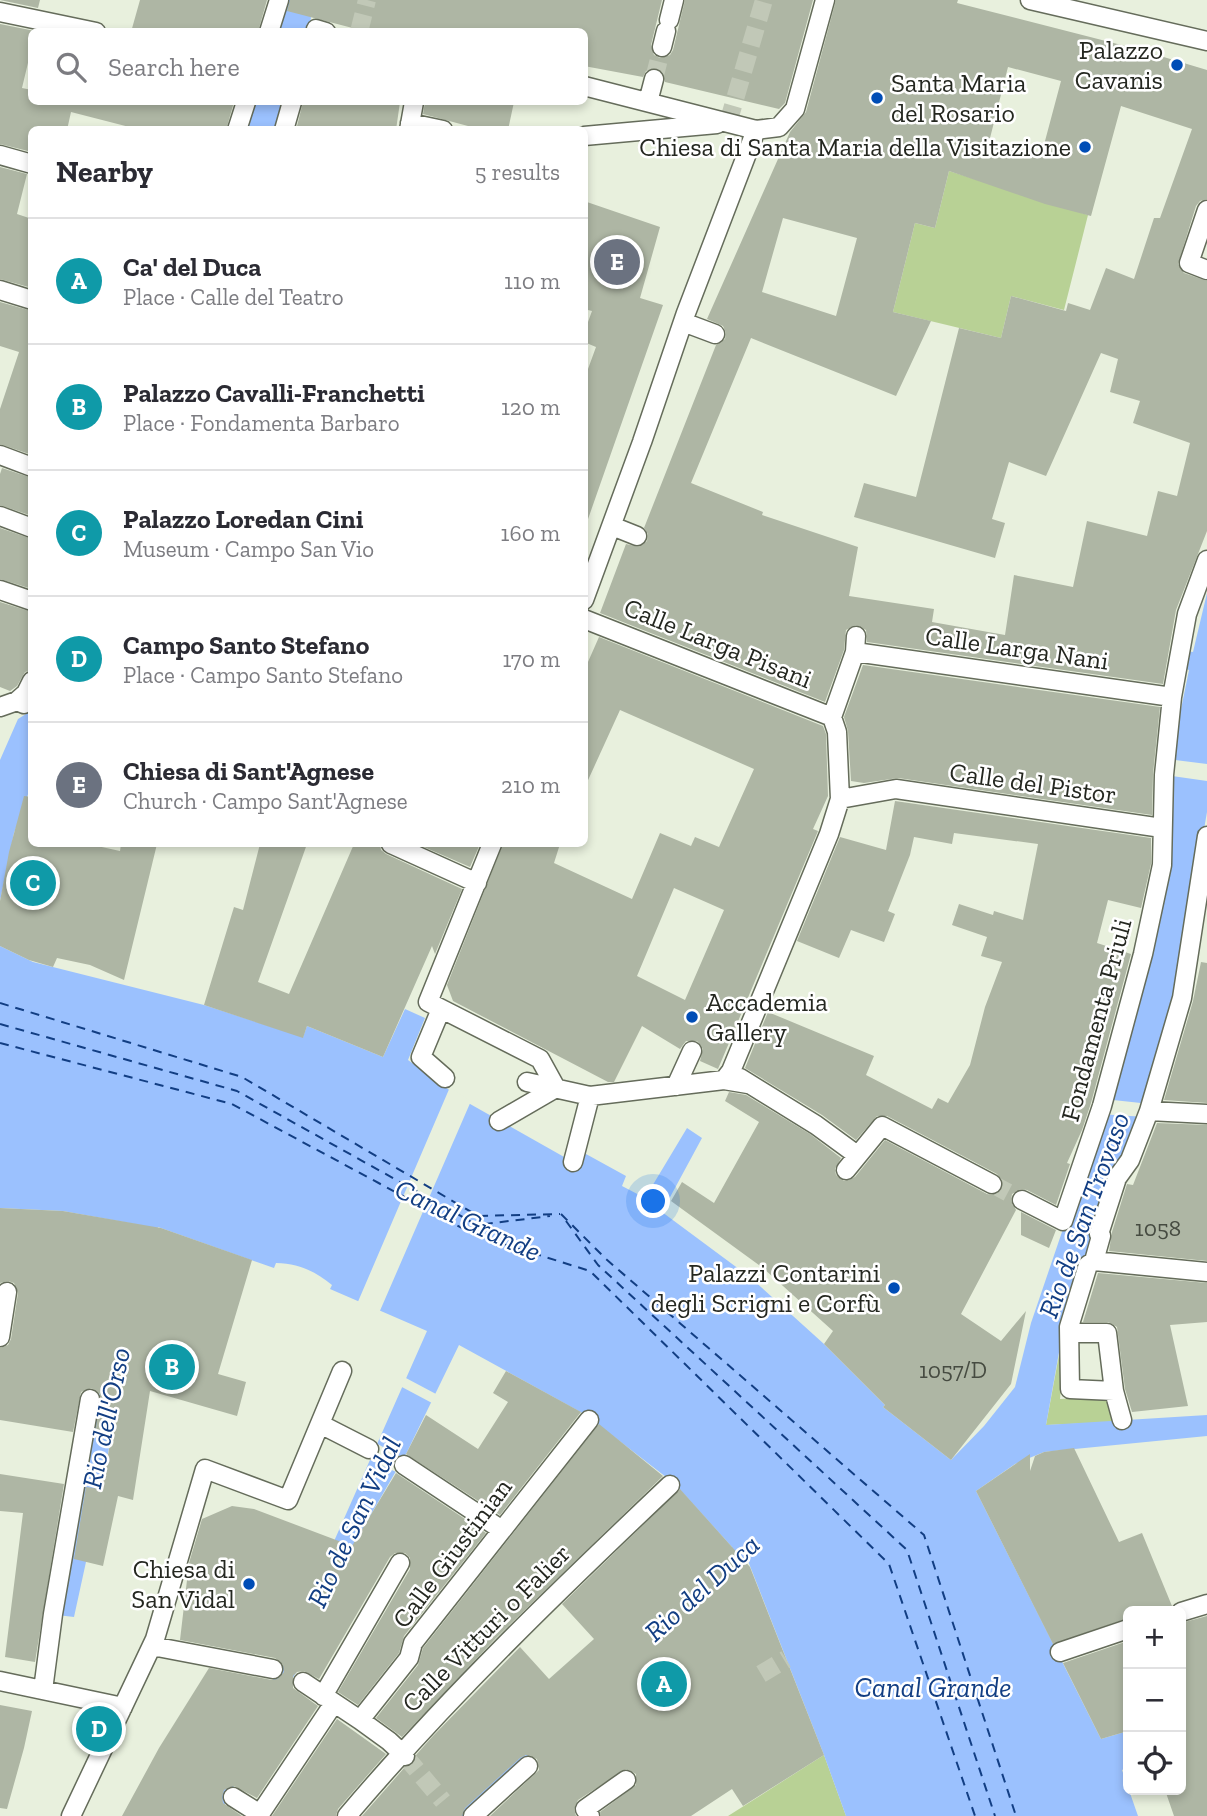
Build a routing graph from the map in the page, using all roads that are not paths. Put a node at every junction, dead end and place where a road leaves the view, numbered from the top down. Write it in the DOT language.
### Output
graph roads {
  1 [pos="279,0"];
  2 [pos="674,0"];
  3 [pos="825,0"];
  4 [pos="1030,0"];
  5 [pos="0,12"];
  6 [pos="77,28"];
  7 [pos="271,28"];
  8 [pos="665,33"];
  9 [pos="1207,41"];
  10 [pos="654,79"];
  11 [pos="588,87"];
  12 [pos="648,102"];
  13 [pos="245,105"];
  14 [pos="291,105"];
  15 [pos="414,105"];
  16 [pos="728,123"];
  17 [pos="238,126"];
  18 [pos="285,126"];
  19 [pos="410,126"];
  20 [pos="756,130"];
  21 [pos="588,136"];
  22 [pos="0,155"];
  23 [pos="28,163"];
  24 [pos="1207,210"];
  25 [pos="1207,270"];
  26 [pos="0,290"];
  27 [pos="28,299"];
  28 [pos="685,318"];
  29 [pos="715,334"];
  30 [pos="0,455"];
  31 [pos="28,466"];
  32 [pos="0,516"];
  33 [pos="28,526"];
  34 [pos="612,526"];
  35 [pos="637,536"];
  36 [pos="1207,560"];
  37 [pos="588,589"];
  38 [pos="0,590"];
  39 [pos="28,600"];
  40 [pos="588,621"];
  41 [pos="28,689"];
  42 [pos="1172,696"];
  43 [pos="14,704"];
  44 [pos="834,724"];
  45 [pos="840,799"];
  46 [pos="1162,828"];
  47 [pos="1207,836"];
  48 [pos="398,847"];
  49 [pos="491,847"];
  50 [pos="477,883"];
  51 [pos="441,1009"];
  52 [pos="692,1051"];
  53 [pos="728,1076"];
  54 [pos="444,1078"];
  55 [pos="527,1082"];
  56 [pos="676,1086"];
  57 [pos="556,1088"];
  58 [pos="590,1096"];
  59 [pos="1149,1111"];
  60 [pos="1207,1114"];
  61 [pos="499,1121"];
  62 [pos="573,1162"];
  63 [pos="992,1184"];
  64 [pos="1022,1200"];
  65 [pos="1094,1261"];
  66 [pos="1207,1272"];
  67 [pos="7,1292"];
  68 [pos="1069,1333"];
  69 [pos="0,1337"];
  70 [pos="342,1371"];
  71 [pos="1114,1391"];
  72 [pos="90,1399"];
  73 [pos="589,1420"];
  74 [pos="1122,1420"];
  75 [pos="320,1424"];
  76 [pos="369,1449"];
  77 [pos="404,1465"];
  78 [pos="670,1485"];
  79 [pos="502,1530"];
  80 [pos="400,1563"];
  81 [pos="1207,1604"];
  82 [pos="1186,1610"];
  83 [pos="1123,1631"];
  84 [pos="152,1646"];
  85 [pos="1060,1652"];
  86 [pos="273,1669"];
  87 [pos="1,1681"];
  88 [pos="303,1682"];
  89 [pos="43,1690"];
  90 [pos="329,1700"];
  91 [pos="123,1707"];
  92 [pos="360,1720"];
  93 [pos="403,1754"];
  94 [pos="528,1766"];
  95 [pos="626,1780"];
  96 [pos="233,1797"];
  97 [pos="71,1816"];
  98 [pos="347,1816"];
  99 [pos="473,1816"];
  100 [pos="590,1816"];
  1 -- 7 [label="street"];
  2 -- 8 [label="street"];
  3 -- 20 [label="street"];
  4 -- 9 [label="street"];
  5 -- 6 [label="street"];
  10 -- 12 [label="street"];
  11 -- 12 [label="street"];
  12 -- 16 [label="street"];
  13 -- 17 [label="street"];
  14 -- 18 [label="street"];
  15 -- 19 [label="street"];
  16 -- 20 [label="street"];
  16 -- 21 [label="street"];
  20 -- 28 [label="street"];
  22 -- 23 [label="street"];
  24 -- 25 [label="street"];
  26 -- 27 [label="street"];
  28 -- 29 [label="street"];
  28 -- 34 [label="street"];
  30 -- 31 [label="street"];
  32 -- 33 [label="street"];
  34 -- 35 [label="street"];
  34 -- 37 [label="street"];
  36 -- 42 [label="street, Fondamenta Priuli"];
  38 -- 39 [label="street"];
  40 -- 44 [label="street, Calle Larga Pisani"];
  41 -- 43 [label="street"];
  42 -- 44 [label="street, Calle Larga Nani"];
  42 -- 46 [label="street, Fondamenta Priuli"];
  44 -- 45 [label="street"];
  45 -- 46 [label="street, Calle del Pistor"];
  45 -- 53 [label="street"];
  46 -- 64 [label="street, Fondamenta Priuli"];
  47 -- 59 [label="street"];
  48 -- 50 [label="street"];
  49 -- 50 [label="street"];
  50 -- 51 [label="street"];
  51 -- 54 [label="street"];
  51 -- 57 [label="street"];
  52 -- 56 [label="street"];
  53 -- 56 [label="street"];
  53 -- 63 [label="street"];
  55 -- 57 [label="street"];
  56 -- 58 [label="street"];
  57 -- 58 [label="street"];
  57 -- 61 [label="street"];
  58 -- 62 [label="street"];
  59 -- 60 [label="street"];
  59 -- 65 [label="street"];
  65 -- 66 [label="street"];
  65 -- 68 [label="street"];
  67 -- 69 [label="street"];
  68 -- 71 [label="street"];
  68 -- 71 [label="street"];
  70 -- 75 [label="street"];
  71 -- 74 [label="street"];
  72 -- 89 [label="street"];
  73 -- 79 [label="street, Calle Giustinian"];
  75 -- 76 [label="street"];
  75 -- 84 [label="street"];
  77 -- 79 [label="street"];
  78 -- 93 [label="street, Calle Vitturi o Falier"];
  79 -- 92 [label="street, Calle Giustinian"];
  80 -- 90 [label="street"];
  81 -- 82 [label="street"];
  83 -- 85 [label="street"];
  84 -- 86 [label="street"];
  84 -- 91 [label="street"];
  87 -- 89 [label="street"];
  88 -- 90 [label="street"];
  89 -- 91 [label="street"];
  90 -- 92 [label="street"];
  90 -- 96 [label="street"];
  91 -- 97 [label="street"];
  92 -- 93 [label="street"];
  93 -- 98 [label="street, Calle Vitturi o Falier"];
  94 -- 99 [label="street"];
  95 -- 100 [label="street"];
}
